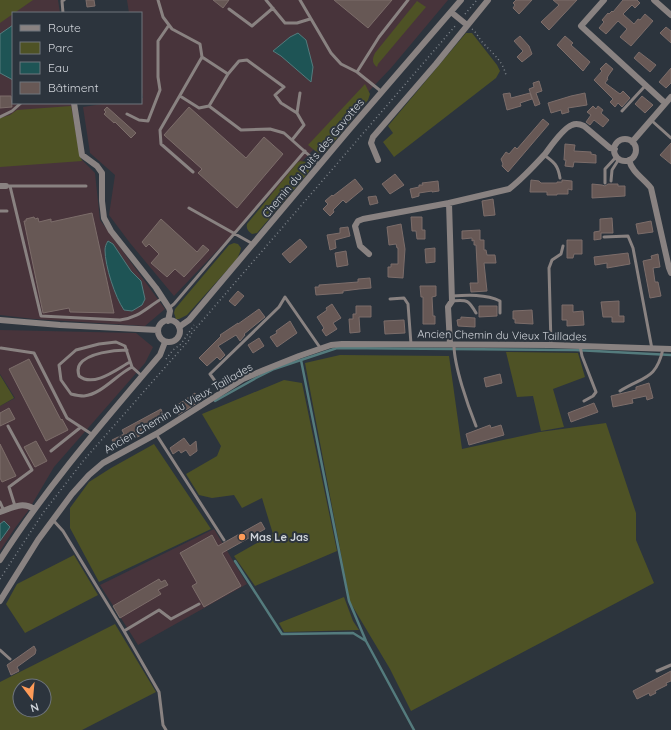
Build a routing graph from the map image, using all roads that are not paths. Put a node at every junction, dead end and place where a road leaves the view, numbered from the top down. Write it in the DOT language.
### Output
graph roads {
  1 [pos="64,0"];
  2 [pos="158,0"];
  3 [pos="266,0"];
  4 [pos="300,0"];
  5 [pos="408,0"];
  6 [pos="461,0"];
  7 [pos="488,0"];
  8 [pos="604,0"];
  9 [pos="654,0"];
  10 [pos="273,8"];
  11 [pos="229,10"];
  12 [pos="63,12"];
  13 [pos="451,12"];
  14 [pos="671,16"];
  15 [pos="310,18"];
  16 [pos="169,25"];
  17 [pos="467,25"];
  18 [pos="202,57"];
  19 [pos="357,72"];
  20 [pos="228,74"];
  21 [pos="646,85"];
  22 [pos="382,92"];
  23 [pos="300,93"];
  24 [pos="180,96"];
  25 [pos="671,97"];
  26 [pos="666,103"];
  27 [pos="20,104"];
  28 [pos="74,104"];
  29 [pos="209,106"];
  30 [pos="622,111"];
  31 [pos="297,112"];
  32 [pos="127,114"];
  33 [pos="0,116"];
  34 [pos="651,120"];
  35 [pos="671,138"];
  36 [pos="292,140"];
  37 [pos="632,142"];
  38 [pos="615,149"];
  39 [pos="305,151"];
  40 [pos="544,155"];
  41 [pos="618,158"];
  42 [pos="378,160"];
  43 [pos="629,160"];
  44 [pos="320,165"];
  45 [pos="193,172"];
  46 [pos="560,178"];
  47 [pos="611,181"];
  48 [pos="605,183"];
  49 [pos="5,186"];
  50 [pos="86,186"];
  51 [pos="449,203"];
  52 [pos="189,208"];
  53 [pos="0,211"];
  54 [pos="7,211"];
  55 [pos="235,234"];
  56 [pos="604,237"];
  57 [pos="253,245"];
  58 [pos="564,246"];
  59 [pos="369,254"];
  60 [pos="671,273"];
  61 [pos="163,298"];
  62 [pos="452,298"];
  63 [pos="390,299"];
  64 [pos="169,308"];
  65 [pos="476,313"];
  66 [pos="500,313"];
  67 [pos="0,320"];
  68 [pos="168,321"];
  69 [pos="179,327"];
  70 [pos="158,330"];
  71 [pos="165,342"];
  72 [pos="411,344"];
  73 [pos="452,344"];
  74 [pos="551,345"];
  75 [pos="580,346"];
  76 [pos="1,348"];
  77 [pos="321,348"];
  78 [pos="652,349"];
  79 [pos="663,349"];
  80 [pos="671,349"];
  81 [pos="127,350"];
  82 [pos="130,362"];
  83 [pos="132,367"];
  84 [pos="142,376"];
  85 [pos="223,392"];
  86 [pos="620,392"];
  87 [pos="584,401"];
  88 [pos="8,426"];
  89 [pos="476,426"];
  90 [pos="81,427"];
  91 [pos="156,434"];
  92 [pos="93,435"];
  93 [pos="51,451"];
  94 [pos="0,502"];
  95 [pos="15,506"];
  96 [pos="34,509"];
  97 [pos="2,512"];
  98 [pos="53,520"];
  99 [pos="224,540"];
  100 [pos="0,560"];
  101 [pos="0,601"];
  102 [pos="199,604"];
  103 [pos="124,631"];
  104 [pos="0,650"];
  105 [pos="10,659"];
  106 [pos="671,665"];
  107 [pos="657,671"];
  108 [pos="166,730"];
  1 -- 12 [label="lane"];
  2 -- 16 [label="lane"];
  3 -- 10 [label="lane"];
  4 -- 15 [label="lane"];
  5 -- 19 [label="lane"];
  6 -- 13 [label="street, Chemin du Puits des Gavottes"];
  7 -- 17 [label="street"];
  8 -- 21 [label="street"];
  9 -- 14 [label="street"];
  10 -- 11 [label="lane"];
  10 -- 15 [label="lane"];
  13 -- 17 [label="street"];
  13 -- 22 [label="street, Chemin du Puits des Gavottes"];
  15 -- 19 [label="lane"];
  16 -- 18 [label="lane"];
  16 -- 32 [label="lane"];
  17 -- 42 [label="street"];
  18 -- 20 [label="lane"];
  18 -- 24 [label="lane"];
  19 -- 22 [label="lane"];
  20 -- 29 [label="lane"];
  20 -- 31 [label="lane"];
  21 -- 26 [label="street"];
  21 -- 30 [label="lane"];
  22 -- 44 [label="street, Chemin du Puits des Gavottes"];
  23 -- 31 [label="lane"];
  24 -- 29 [label="lane"];
  24 -- 45 [label="lane"];
  25 -- 26 [label="street"];
  26 -- 34 [label="street"];
  27 -- 33 [label="lane"];
  28 -- 61 [label="street"];
  29 -- 36 [label="lane"];
  31 -- 36 [label="lane"];
  34 -- 35 [label="lane"];
  34 -- 37 [label="street"];
  36 -- 39 [label="lane"];
  37 -- 38 [label="street"];
  37 -- 43 [label="street"];
  38 -- 40 [label="street"];
  38 -- 41 [label="street"];
  39 -- 44 [label="lane"];
  39 -- 55 [label="lane"];
  40 -- 46 [label="lane"];
  40 -- 51 [label="street"];
  41 -- 43 [label="street"];
  41 -- 47 [label="lane"];
  41 -- 48 [label="lane"];
  43 -- 60 [label="street"];
  44 -- 57 [label="street, Chemin du Puits des Gavottes"];
  49 -- 50 [label="lane"];
  49 -- 61 [label="lane"];
  51 -- 59 [label="street"];
  51 -- 62 [label="street"];
  52 -- 55 [label="lane"];
  53 -- 54 [label="lane"];
  55 -- 57 [label="lane"];
  55 -- 64 [label="lane"];
  56 -- 78 [label="lane"];
  57 -- 69 [label="street, Chemin du Puits des Gavottes"];
  58 -- 74 [label="lane"];
  61 -- 64 [label="street"];
  62 -- 65 [label="lane"];
  62 -- 66 [label="lane"];
  62 -- 73 [label="street"];
  63 -- 72 [label="lane"];
  64 -- 68 [label="street"];
  67 -- 70 [label="street"];
  68 -- 69 [label="street"];
  68 -- 70 [label="street"];
  69 -- 71 [label="street"];
  70 -- 71 [label="street"];
  71 -- 84 [label="street"];
  72 -- 73 [label="street, Ancien Chemin du Vieux Taillades"];
  72 -- 77 [label="street, Ancien Chemin du Vieux Taillades"];
  73 -- 74 [label="street, Ancien Chemin du Vieux Taillades"];
  73 -- 89 [label="lane"];
  74 -- 75 [label="street, Ancien Chemin du Vieux Taillades"];
  75 -- 78 [label="street, Ancien Chemin du Vieux Taillades"];
  75 -- 87 [label="lane"];
  76 -- 90 [label="lane"];
  77 -- 85 [label="street, Ancien Chemin du Vieux Taillades"];
  77 -- 85 [label="lane"];
  78 -- 79 [label="street, Ancien Chemin du Vieux Taillades"];
  79 -- 80 [label="street, Ancien Chemin du Vieux Taillades"];
  79 -- 86 [label="lane"];
  81 -- 82 [label="lane"];
  81 -- 82 [label="lane"];
  81 -- 83 [label="lane"];
  82 -- 83 [label="lane"];
  83 -- 84 [label="lane"];
  84 -- 92 [label="street"];
  85 -- 91 [label="street, Ancien Chemin du Vieux Taillades"];
  88 -- 95 [label="lane"];
  90 -- 92 [label="lane"];
  90 -- 93 [label="lane"];
  91 -- 98 [label="street, Ancien Chemin du Vieux Taillades"];
  91 -- 99 [label="lane"];
  92 -- 96 [label="street"];
  94 -- 97 [label="lane"];
  95 -- 96 [label="street"];
  95 -- 97 [label="street"];
  96 -- 100 [label="street"];
  98 -- 101 [label="street, Ancien Chemin du Vieux Taillades"];
  98 -- 103 [label="lane"];
  102 -- 103 [label="lane"];
  103 -- 108 [label="lane"];
  104 -- 105 [label="lane"];
  106 -- 107 [label="lane"];
}
